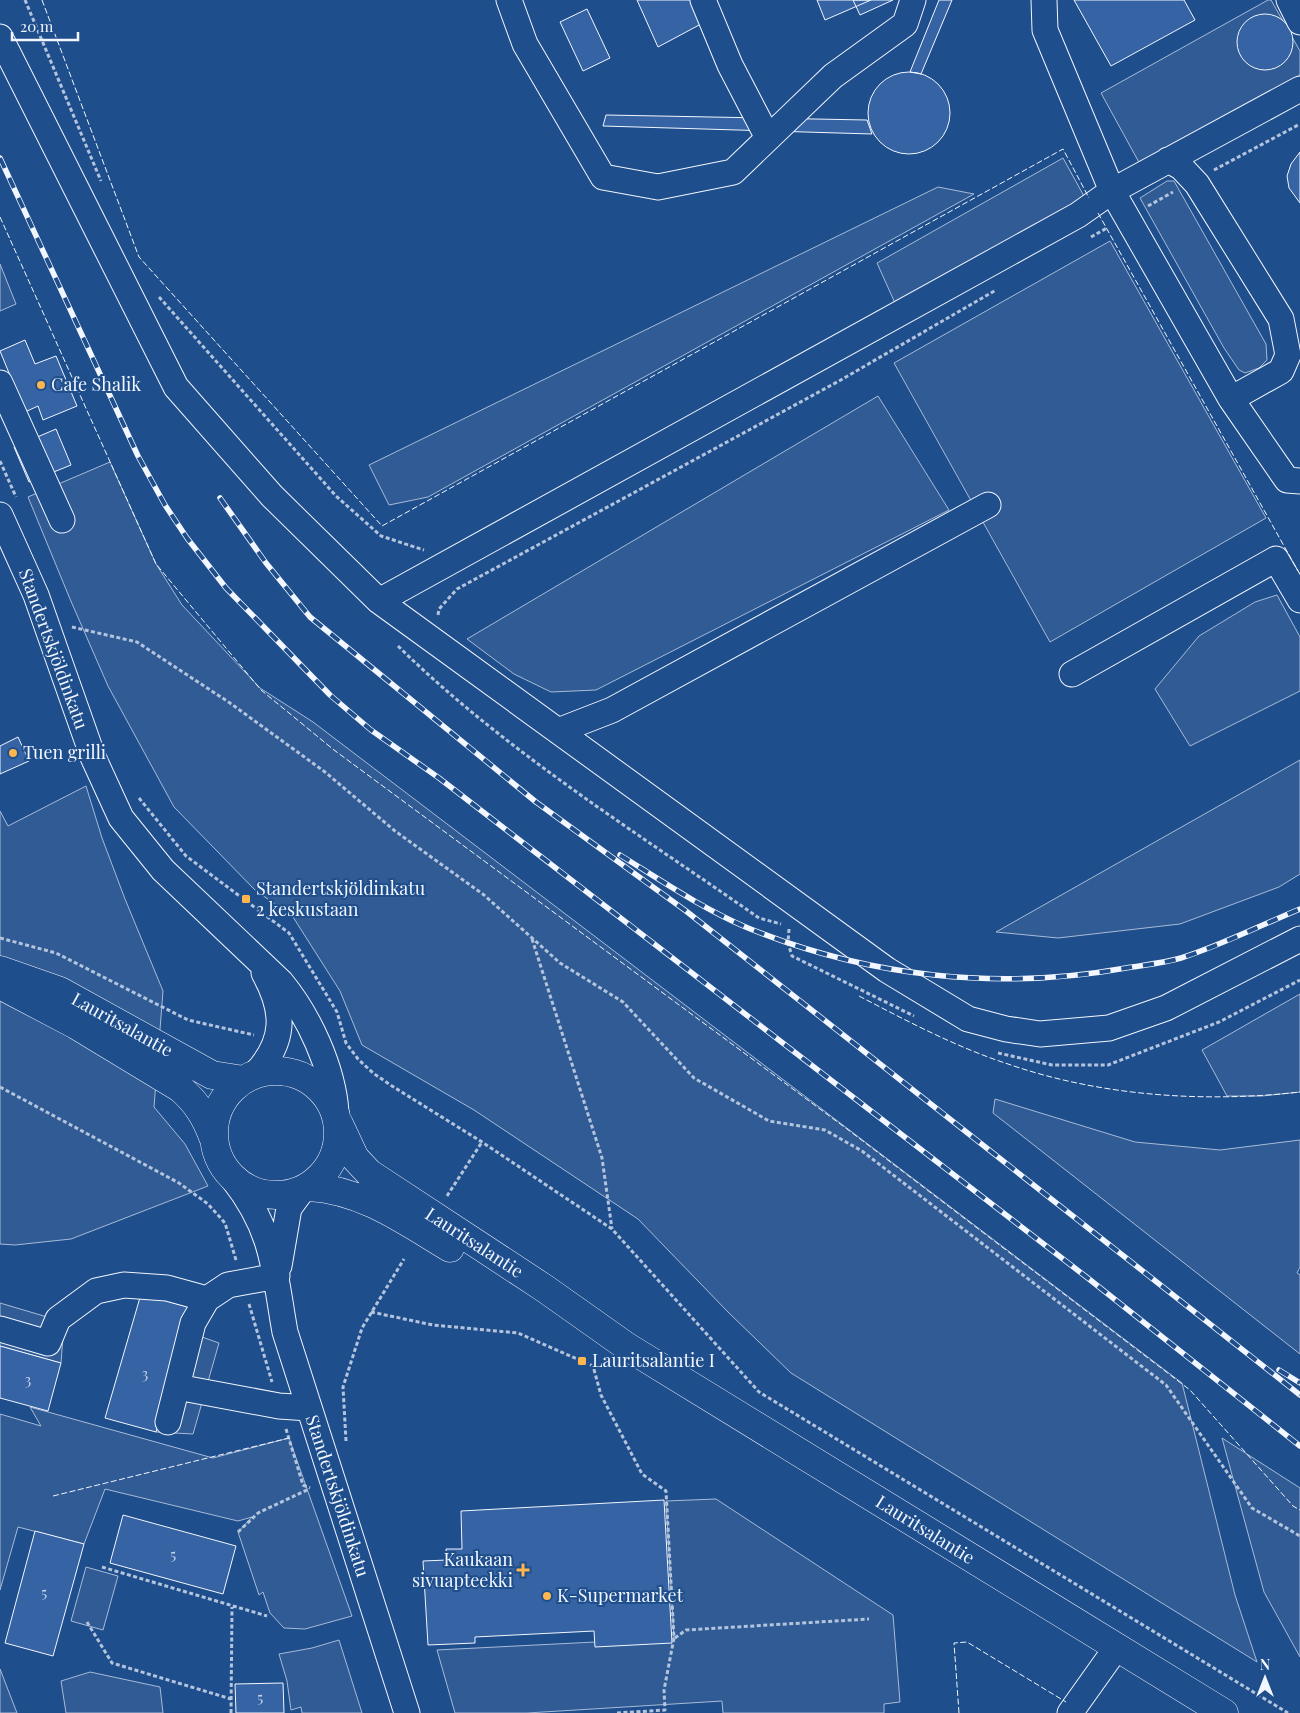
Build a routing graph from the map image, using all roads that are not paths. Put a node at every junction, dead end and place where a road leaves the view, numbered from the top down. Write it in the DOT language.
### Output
graph roads {
  1 [pos="509,0"];
  2 [pos="703,0"];
  3 [pos="912,0"];
  4 [pos="1044,0"];
  5 [pos="1289,0"];
  6 [pos="1300,22"];
  7 [pos="0,37"];
  8 [pos="1300,89"];
  9 [pos="768,138"];
  10 [pos="1168,160"];
  11 [pos="1112,191"];
  12 [pos="0,383"];
  13 [pos="1231,399"];
  14 [pos="1300,480"];
  15 [pos="988,506"];
  16 [pos="9,509"];
  17 [pos="62,520"];
  18 [pos="8,551"];
  19 [pos="1300,600"];
  20 [pos="379,601"];
  21 [pos="1072,674"];
  22 [pos="558,732"];
  23 [pos="1300,939"];
  24 [pos="260,964"];
  25 [pos="0,970"];
  26 [pos="0,985"];
  27 [pos="250,1077"];
  28 [pos="337,1118"];
  29 [pos="213,1137"];
  30 [pos="233,1179"];
  31 [pos="306,1188"];
  32 [pos="277,1276"];
  33 [pos="207,1299"];
  34 [pos="0,1329"];
  35 [pos="626,1346"];
  36 [pos="177,1387"];
  37 [pos="309,1408"];
  38 [pos="168,1422"];
  39 [pos="1117,1648"];
  40 [pos="407,1713"];
  41 [pos="1070,1713"];
  42 [pos="1224,1713"];
  1 -- 9 [label="street"];
  2 -- 9 [label="street"];
  3 -- 9 [label="street"];
  4 -- 11 [label="street"];
  5 -- 6 [label="street"];
  7 -- 20 [label="street"];
  8 -- 10 [label="street"];
  10 -- 11 [label="street"];
  10 -- 13 [label="street"];
  11 -- 13 [label="street"];
  11 -- 20 [label="street"];
  12 -- 17 [label="street"];
  13 -- 14 [label="street"];
  15 -- 22 [label="street"];
  16 -- 18 [label="street, Standertskjöldinkatu"];
  18 -- 24 [label="street, Standertskjöldinkatu"];
  19 -- 21 [label="street"];
  20 -- 22 [label="street"];
  22 -- 23 [label="street"];
  24 -- 27 [label="street, Standertskjöldinkatu"];
  24 -- 28 [label="street, Standertskjöldinkatu"];
  25 -- 27 [label="main road, Lauritsalantie"];
  26 -- 29 [label="main road, Lauritsalantie"];
  27 -- 28 [label="main road"];
  27 -- 29 [label="main road"];
  28 -- 31 [label="main road"];
  28 -- 35 [label="main road, Lauritsalantie"];
  29 -- 30 [label="main road"];
  30 -- 31 [label="main road"];
  30 -- 32 [label="street, Standertskjöldinkatu"];
  31 -- 32 [label="street, Standertskjöldinkatu"];
  31 -- 35 [label="main road, Lauritsalantie"];
  32 -- 33 [label="street"];
  32 -- 37 [label="street, Standertskjöldinkatu"];
  33 -- 34 [label="street"];
  33 -- 36 [label="street"];
  35 -- 39 [label="main road, Lauritsalantie"];
  36 -- 37 [label="street"];
  36 -- 38 [label="street"];
  37 -- 40 [label="street, Standertskjöldinkatu"];
  39 -- 41 [label="street"];
  39 -- 42 [label="main road, Lauritsalantie"];
}
